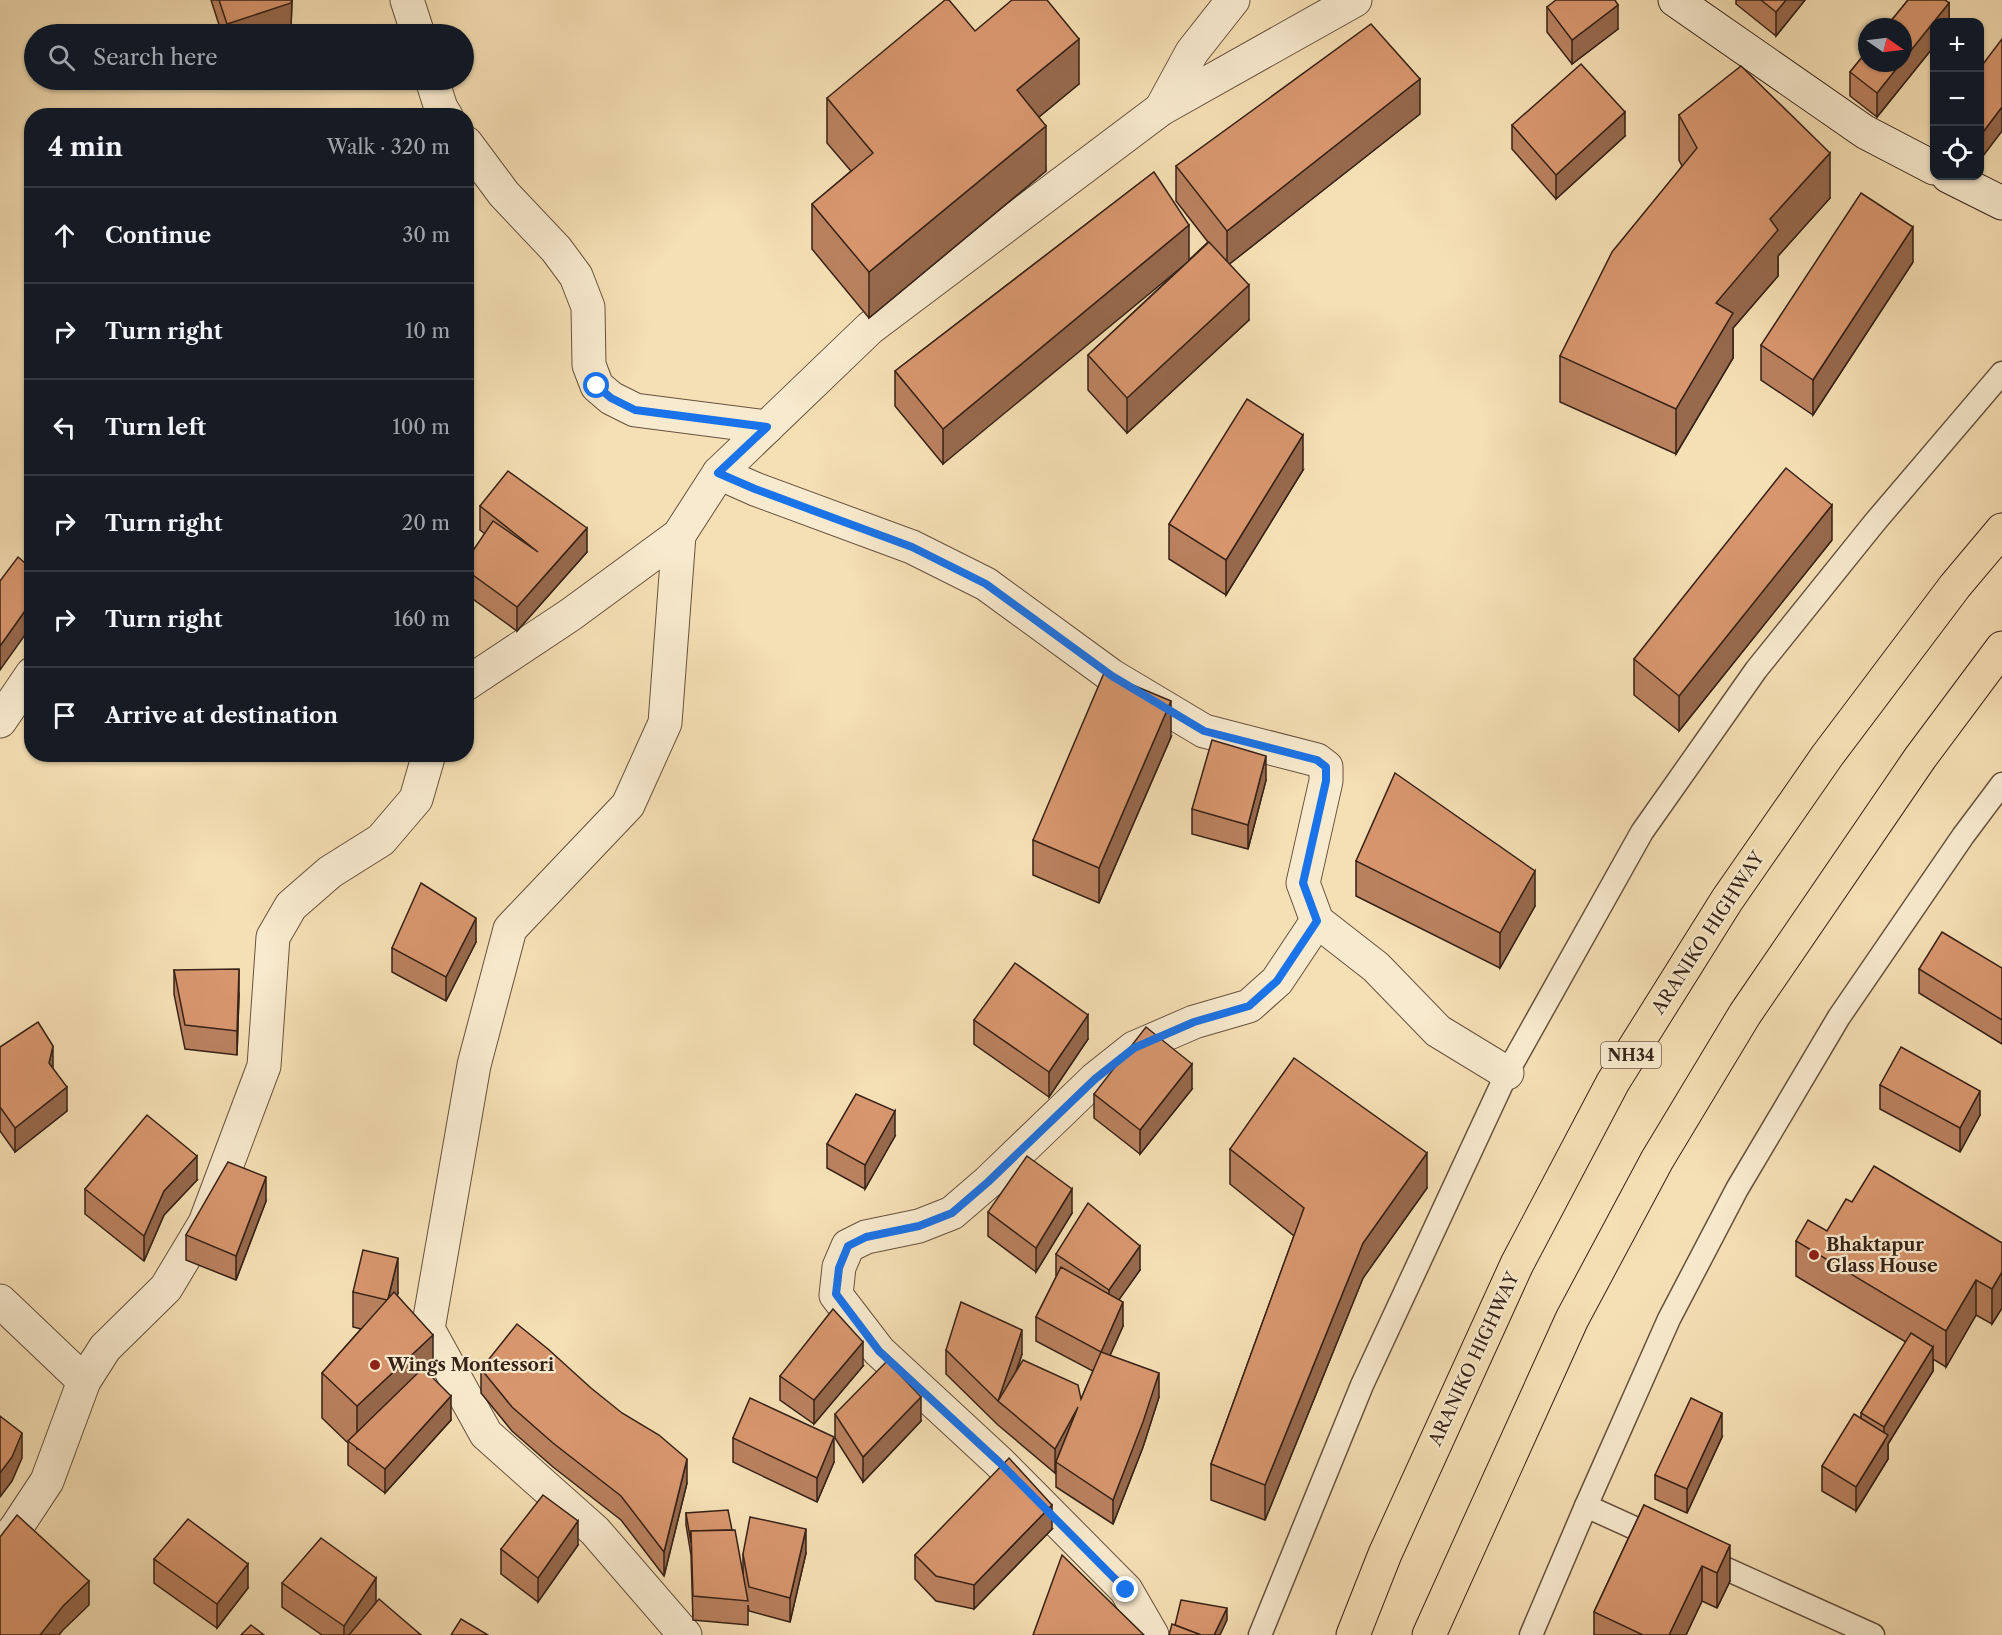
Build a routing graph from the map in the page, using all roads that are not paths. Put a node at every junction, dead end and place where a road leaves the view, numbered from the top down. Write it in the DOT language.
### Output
graph roads {
  1 [pos="407,0"];
  2 [pos="1233,0"];
  3 [pos="1355,0"];
  4 [pos="1675,0"];
  5 [pos="415,24"];
  6 [pos="435,90"];
  7 [pos="441,108"];
  8 [pos="1161,109"];
  9 [pos="474,154"];
  10 [pos="1930,165"];
  11 [pos="1956,180"];
  12 [pos="2002,203"];
  13 [pos="2002,373"];
  14 [pos="767,427"];
  15 [pos="718,473"];
  16 [pos="2002,530"];
  17 [pos="679,535"];
  18 [pos="2002,648"];
  19 [pos="474,679"];
  20 [pos="24,686"];
  21 [pos="0,721"];
  22 [pos="427,762"];
  23 [pos="2002,784"];
  24 [pos="1317,921"];
  25 [pos="1507,1073"];
  26 [pos="0,1301"];
  27 [pos="84,1381"];
  28 [pos="1586,1506"];
  29 [pos="0,1548"];
  30 [pos="685,1635"];
  31 [pos="1152,1635"];
  32 [pos="1260,1635"];
  33 [pos="1353,1635"];
  34 [pos="1429,1635"];
  35 [pos="1532,1635"];
  36 [pos="1874,1635"];
  1 -- 5 [label="street"];
  2 -- 8 [label="street"];
  3 -- 8 [label="street"];
  4 -- 10 [label="street"];
  6 -- 7 [label="street"];
  8 -- 14 [label="street"];
  9 -- 14 [label="street"];
  11 -- 12 [label="street"];
  13 -- 25 [label="lane"];
  14 -- 15 [label="street"];
  15 -- 17 [label="street"];
  15 -- 24 [label="street"];
  16 -- 33 [label="highway, ARANIKO HIGHWAY / NH34"];
  17 -- 19 [label="street"];
  17 -- 30 [label="street"];
  18 -- 34 [label="highway"];
  20 -- 21 [label="street"];
  22 -- 27 [label="street"];
  23 -- 28 [label="lane"];
  24 -- 25 [label="street"];
  24 -- 31 [label="street"];
  25 -- 32 [label="lane"];
  26 -- 27 [label="street"];
  27 -- 29 [label="street"];
  28 -- 35 [label="lane"];
  28 -- 36 [label="lane"];
}
